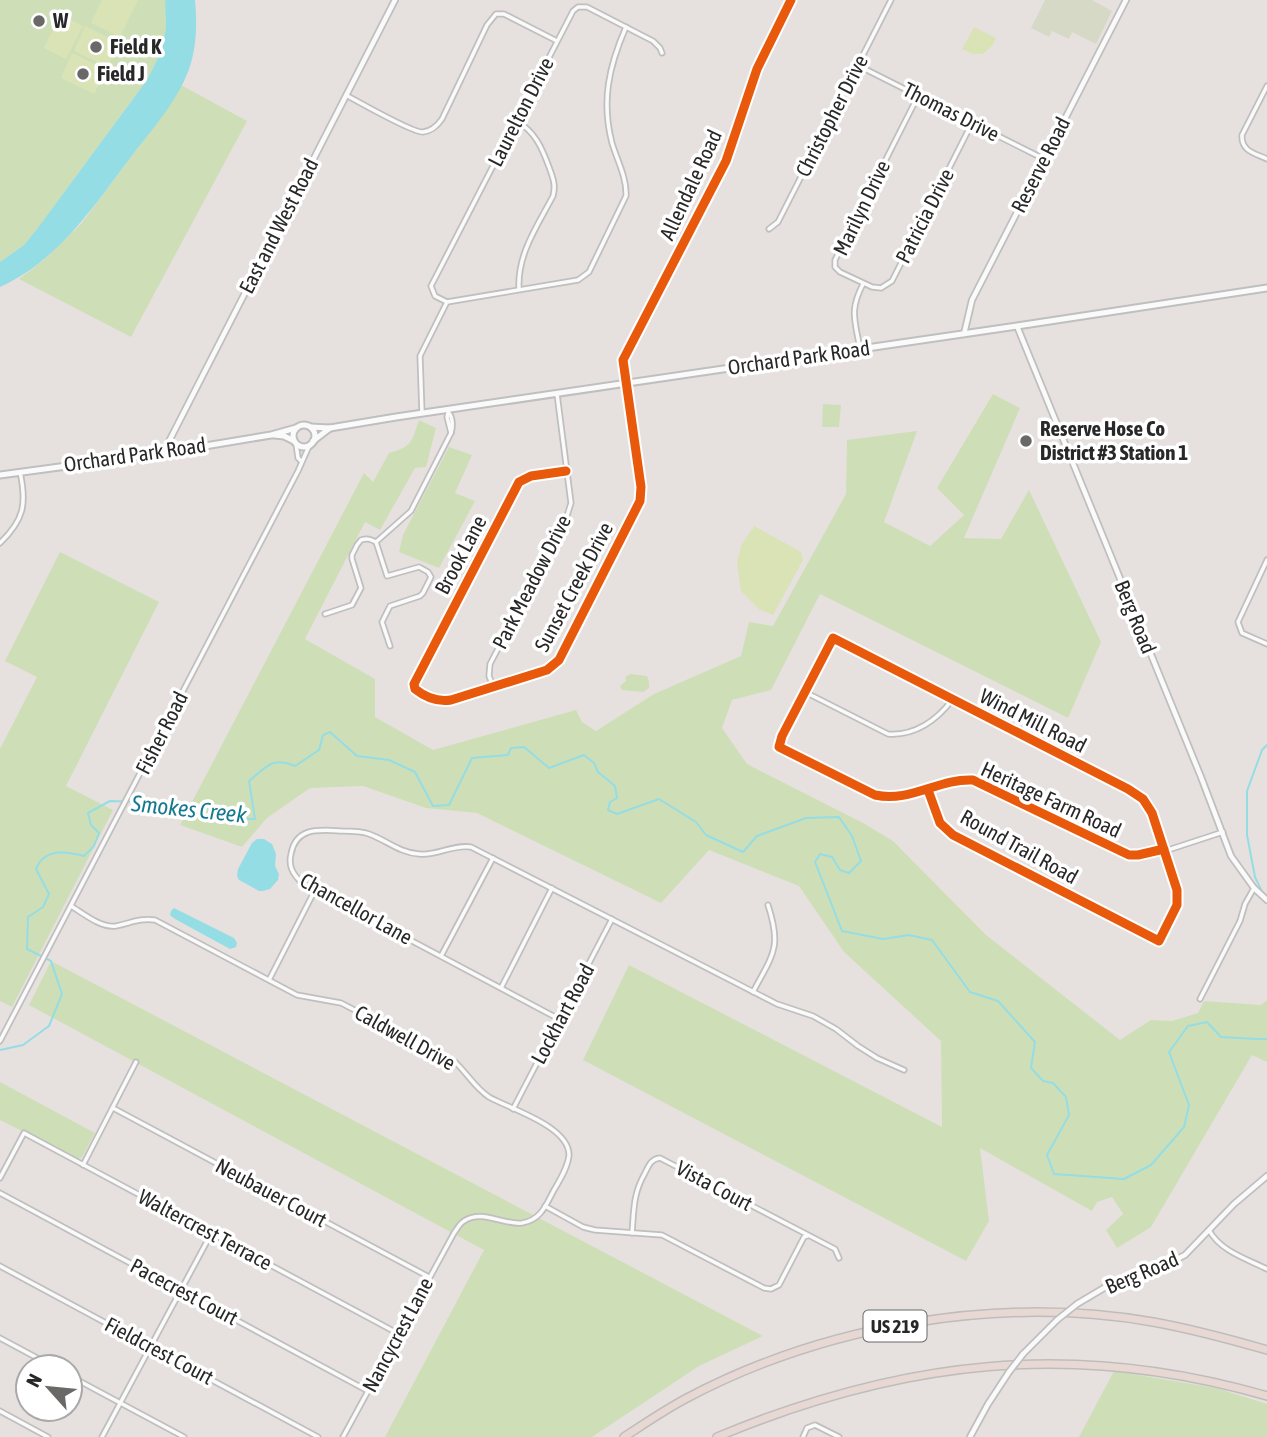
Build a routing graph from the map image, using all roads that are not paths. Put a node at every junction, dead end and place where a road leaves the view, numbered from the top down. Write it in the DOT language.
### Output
graph roads {
  1 [pos="395,0"];
  2 [pos="791,0"];
  3 [pos="891,0"];
  4 [pos="1126,0"];
  5 [pos="626,27"];
  6 [pos="557,41"];
  7 [pos="662,53"];
  8 [pos="857,65"];
  9 [pos="1267,86"];
  10 [pos="346,95"];
  11 [pos="918,96"];
  12 [pos="516,121"];
  13 [pos="972,123"];
  14 [pos="1044,159"];
  15 [pos="1267,159"];
  16 [pos="769,229"];
  17 [pos="863,284"];
  18 [pos="1266,286"];
  19 [pos="519,289"];
  20 [pos="447,302"];
  21 [pos="1017,327"];
  22 [pos="964,334"];
  23 [pos="860,349"];
  24 [pos="626,383"];
  25 [pos="557,394"];
  26 [pos="449,411"];
  27 [pos="422,413"];
  28 [pos="310,427"];
  29 [pos="296,428"];
  30 [pos="330,428"];
  31 [pos="271,435"];
  32 [pos="295,442"];
  33 [pos="311,443"];
  34 [pos="163,453"];
  35 [pos="301,461"];
  36 [pos="566,471"];
  37 [pos="20,472"];
  38 [pos="0,475"];
  39 [pos="376,542"];
  40 [pos="0,543"];
  41 [pos="1267,561"];
  42 [pos="325,614"];
  43 [pos="1267,644"];
  44 [pos="390,646"];
  45 [pos="493,686"];
  46 [pos="415,689"];
  47 [pos="805,692"];
  48 [pos="953,700"];
  49 [pos="928,790"];
  50 [pos="1223,832"];
  51 [pos="1164,850"];
  52 [pos="493,858"];
  53 [pos="552,888"];
  54 [pos="1254,888"];
  55 [pos="315,890"];
  56 [pos="1267,900"];
  57 [pos="768,905"];
  58 [pos="71,906"];
  59 [pos="1113,917"];
  60 [pos="612,919"];
  61 [pos="441,957"];
  62 [pos="268,980"];
  63 [pos="500,988"];
  64 [pos="753,992"];
  65 [pos="1200,999"];
  66 [pos="559,1019"];
  67 [pos="0,1040"];
  68 [pos="136,1062"];
  69 [pos="904,1070"];
  70 [pos="113,1108"];
  71 [pos="513,1109"];
  72 [pos="83,1165"];
  73 [pos="1267,1176"];
  74 [pos="0,1178"];
  75 [pos="0,1192"];
  76 [pos="545,1206"];
  77 [pos="1209,1230"];
  78 [pos="454,1233"];
  79 [pos="632,1233"];
  80 [pos="211,1234"];
  81 [pos="807,1236"];
  82 [pos="839,1258"];
  83 [pos="0,1266"];
  84 [pos="1267,1269"];
  85 [pos="429,1278"];
  86 [pos="181,1290"];
  87 [pos="399,1334"];
  88 [pos="0,1338"];
  89 [pos="150,1346"];
  90 [pos="1267,1350"];
  91 [pos="28,1353"];
  92 [pos="84,1383"];
  93 [pos="368,1391"];
  94 [pos="1267,1396"];
  95 [pos="120,1402"];
  96 [pos="0,1411"];
  97 [pos="48,1437"];
  98 [pos="102,1437"];
  99 [pos="184,1437"];
  100 [pos="318,1437"];
  101 [pos="343,1437"];
  102 [pos="624,1437"];
  103 [pos="717,1437"];
  104 [pos="803,1437"];
  105 [pos="839,1437"];
  106 [pos="970,1437"];
  1 -- 10 [label="street, East and West Road"];
  2 -- 24 [label="street, Allendale Road"];
  3 -- 8 [label="street, Christopher Drive"];
  4 -- 14 [label="street, Reserve Road"];
  5 -- 6 [label="street, Laurelton Drive"];
  5 -- 7 [label="street, Laurelton Drive"];
  5 -- 19 [label="street"];
  6 -- 10 [label="street"];
  6 -- 12 [label="street, Laurelton Drive"];
  8 -- 11 [label="street, Thomas Drive"];
  8 -- 16 [label="street, Christopher Drive"];
  9 -- 15 [label="street"];
  10 -- 34 [label="street, East and West Road"];
  11 -- 13 [label="street, Thomas Drive"];
  11 -- 17 [label="street, Marilyn Drive"];
  12 -- 19 [label="street"];
  12 -- 20 [label="street, Laurelton Drive"];
  13 -- 14 [label="street, Thomas Drive"];
  13 -- 17 [label="street, Patricia Drive"];
  14 -- 22 [label="street, Reserve Road"];
  17 -- 23 [label="street, Marilyn Drive"];
  18 -- 21 [label="main road, Orchard Park Road"];
  19 -- 20 [label="street"];
  20 -- 27 [label="street"];
  21 -- 22 [label="main road, Orchard Park Road"];
  21 -- 50 [label="street, Berg Road"];
  22 -- 23 [label="main road, Orchard Park Road"];
  23 -- 24 [label="main road, Orchard Park Road"];
  24 -- 25 [label="main road, Orchard Park Road"];
  24 -- 45 [label="street, Sunset Creek Drive"];
  25 -- 26 [label="main road, Orchard Park Road"];
  25 -- 36 [label="street, Park Meadow Drive"];
  26 -- 27 [label="main road, Orchard Park Road"];
  26 -- 39 [label="street"];
  27 -- 30 [label="main road, Orchard Park Road"];
  28 -- 29 [label="main road"];
  28 -- 30 [label="main road, Orchard Park Road"];
  28 -- 33 [label="main road"];
  29 -- 31 [label="main road, Orchard Park Road"];
  29 -- 32 [label="main road"];
  30 -- 33 [label="main road, Orchard Park Road"];
  31 -- 32 [label="main road, Orchard Park Road"];
  31 -- 34 [label="main road, Orchard Park Road"];
  32 -- 33 [label="main road"];
  32 -- 35 [label="street"];
  33 -- 35 [label="street, Fisher Road"];
  34 -- 37 [label="main road, Orchard Park Road"];
  35 -- 58 [label="street, Fisher Road"];
  36 -- 45 [label="street, Park Meadow Drive"];
  36 -- 46 [label="street, Brook Lane"];
  37 -- 38 [label="main road, Orchard Park Road"];
  37 -- 40 [label="street"];
  39 -- 42 [label="street"];
  39 -- 44 [label="street"];
  41 -- 43 [label="street"];
  45 -- 46 [label="street, Sunset Creek Drive"];
  47 -- 48 [label="street"];
  47 -- 48 [label="street, Wind Mill Road"];
  47 -- 49 [label="street, Heritage Farm Road"];
  48 -- 51 [label="street, Wind Mill Road"];
  49 -- 51 [label="street, Heritage Farm Road"];
  49 -- 59 [label="street, Round Trail Road"];
  50 -- 51 [label="street, Heritage Farm Road"];
  50 -- 54 [label="street, Berg Road"];
  51 -- 59 [label="street, Wind Mill Road"];
  52 -- 53 [label="street, Chancellor Lane"];
  52 -- 55 [label="street, Chancellor Lane"];
  52 -- 61 [label="street"];
  53 -- 60 [label="street, Chancellor Lane"];
  53 -- 63 [label="street"];
  54 -- 56 [label="street, Berg Road"];
  54 -- 65 [label="street"];
  55 -- 61 [label="street, Chancellor Lane"];
  55 -- 62 [label="street"];
  57 -- 64 [label="street"];
  58 -- 62 [label="street, Caldwell Drive"];
  58 -- 67 [label="street, Fisher Road"];
  60 -- 64 [label="street, Chancellor Lane"];
  60 -- 66 [label="street, Lockhart Road"];
  61 -- 63 [label="street, Chancellor Lane"];
  62 -- 71 [label="street, Caldwell Drive"];
  63 -- 66 [label="street, Chancellor Lane"];
  64 -- 69 [label="street, Chancellor Lane"];
  66 -- 71 [label="street, Lockhart Road"];
  68 -- 70 [label="street"];
  70 -- 72 [label="street"];
  70 -- 85 [label="street, Neubauer Court"];
  71 -- 76 [label="street, Caldwell Drive"];
  72 -- 74 [label="street, Waltercrest Terrace"];
  72 -- 80 [label="street, Waltercrest Terrace"];
  73 -- 77 [label="street, Berg Road"];
  75 -- 86 [label="street, Pacecrest Court"];
  76 -- 78 [label="street, Caldwell Drive"];
  76 -- 79 [label="street"];
  77 -- 84 [label="street"];
  77 -- 106 [label="street, Berg Road, bridge"];
  78 -- 85 [label="street, Nancycrest Lane"];
  79 -- 81 [label="street"];
  79 -- 81 [label="street, Vista Court"];
  80 -- 86 [label="street"];
  80 -- 87 [label="street, Waltercrest Terrace"];
  81 -- 82 [label="street, Vista Court"];
  83 -- 89 [label="street, Fieldcrest Court"];
  85 -- 87 [label="street, Nancycrest Lane"];
  86 -- 89 [label="street"];
  86 -- 93 [label="street, Pacecrest Court"];
  87 -- 93 [label="street, Nancycrest Lane"];
  88 -- 91 [label="street"];
  89 -- 95 [label="street"];
  89 -- 100 [label="street, Fieldcrest Court"];
  90 -- 102 [label="highway, US 219"];
  92 -- 95 [label="street"];
  93 -- 101 [label="street, Nancycrest Lane"];
  94 -- 103 [label="highway"];
  95 -- 98 [label="street"];
  95 -- 99 [label="street"];
  96 -- 97 [label="street"];
  104 -- 105 [label="street"];
}
